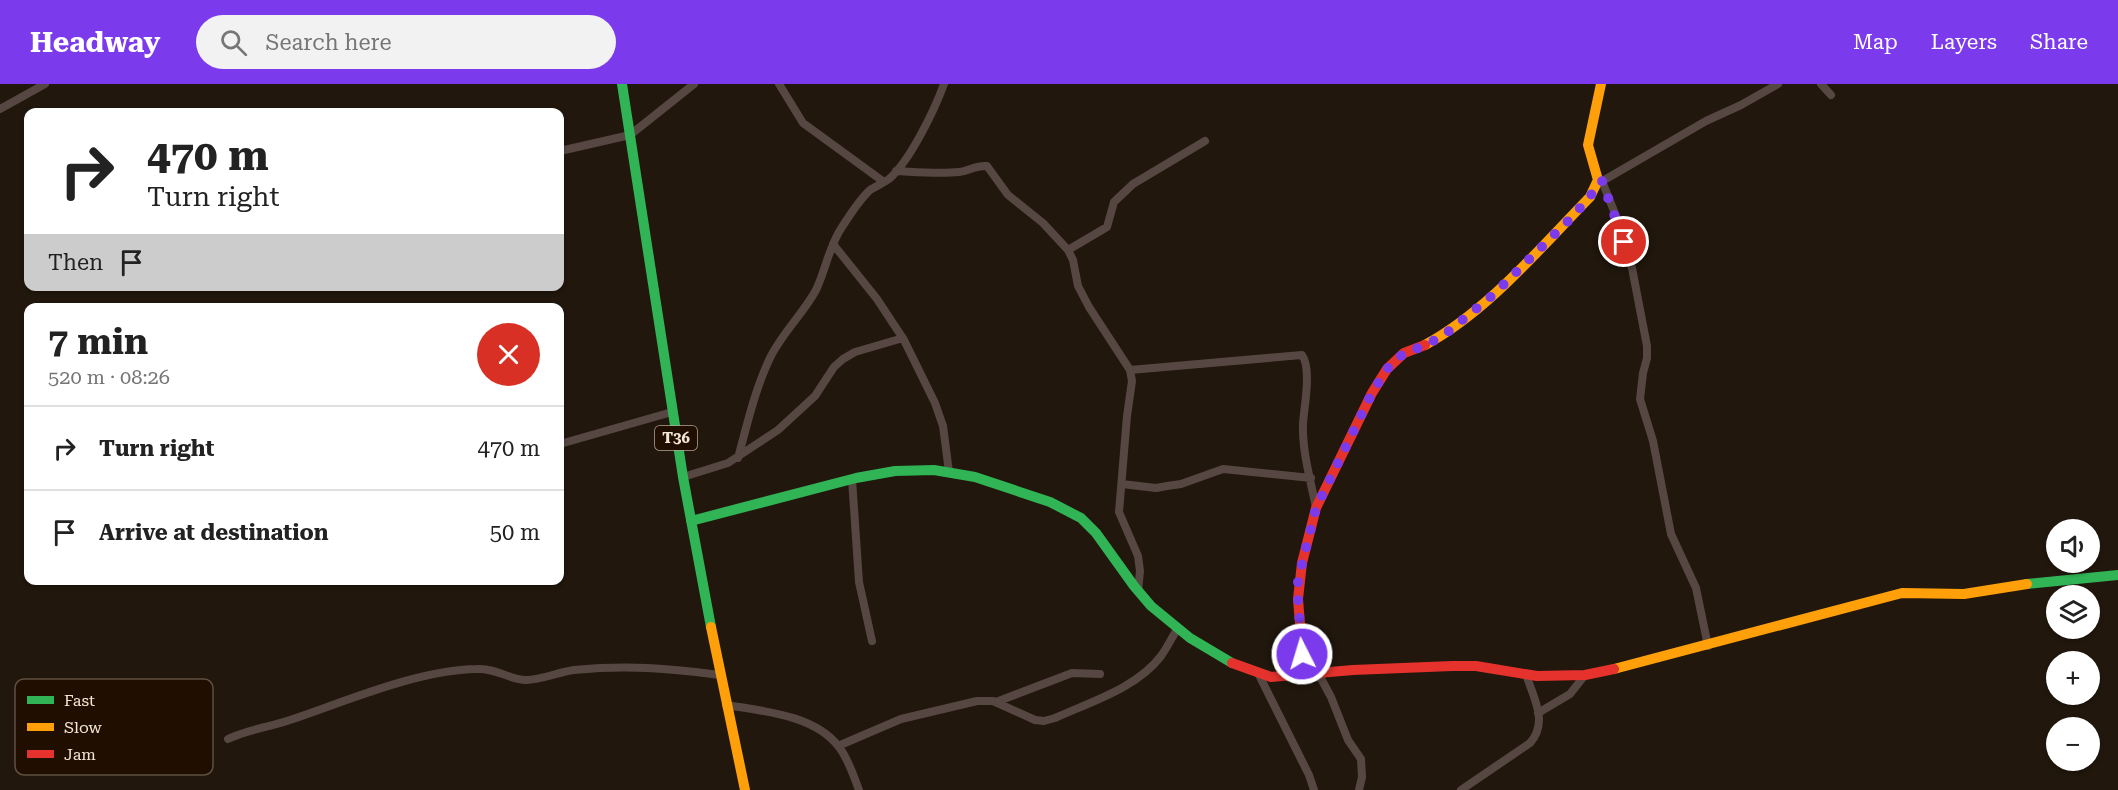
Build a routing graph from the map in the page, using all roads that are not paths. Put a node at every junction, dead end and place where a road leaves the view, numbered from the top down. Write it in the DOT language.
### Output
graph roads {
  1 [pos="45,84"];
  2 [pos="622,84"];
  3 [pos="694,84"];
  4 [pos="778,84"];
  5 [pos="944,84"];
  6 [pos="1601,84"];
  7 [pos="1778,84"];
  8 [pos="1821,84"];
  9 [pos="1831,95"];
  10 [pos="0,109"];
  11 [pos="630,135"];
  12 [pos="1205,141"];
  13 [pos="564,150"];
  14 [pos="896,171"];
  15 [pos="884,182"];
  16 [pos="1600,182"];
  17 [pos="833,244"];
  18 [pos="1068,250"];
  19 [pos="903,338"];
  20 [pos="1130,370"];
  21 [pos="672,412"];
  22 [pos="564,443"];
  23 [pos="738,458"];
  24 [pos="949,472"];
  25 [pos="683,477"];
  26 [pos="1311,478"];
  27 [pos="852,479"];
  28 [pos="1122,484"];
  29 [pos="1316,508"];
  30 [pos="691,521"];
  31 [pos="2118,575"];
  32 [pos="1138,591"];
  33 [pos="1178,628"];
  34 [pos="872,641"];
  35 [pos="1708,646"];
  36 [pos="1318,673"];
  37 [pos="1100,674"];
  38 [pos="1304,674"];
  39 [pos="1526,674"];
  40 [pos="720,675"];
  41 [pos="1259,675"];
  42 [pos="1585,675"];
  43 [pos="996,702"];
  44 [pos="726,705"];
  45 [pos="1538,713"];
  46 [pos="228,739"];
  47 [pos="838,746"];
  48 [pos="745,790"];
  49 [pos="859,790"];
  50 [pos="1314,790"];
  51 [pos="1359,790"];
  52 [pos="1461,790"];
  1 -- 10 [label="street"];
  2 -- 11 [label="main road, T36"];
  3 -- 11 [label="street"];
  4 -- 15 [label="street"];
  5 -- 14 [label="street"];
  6 -- 16 [label="main road"];
  7 -- 16 [label="street"];
  8 -- 9 [label="street"];
  11 -- 13 [label="street"];
  11 -- 21 [label="main road, T36"];
  12 -- 18 [label="street"];
  14 -- 15 [label="street"];
  14 -- 18 [label="street"];
  15 -- 17 [label="street"];
  16 -- 29 [label="main road"];
  16 -- 35 [label="street"];
  17 -- 19 [label="street"];
  17 -- 23 [label="street"];
  18 -- 20 [label="street"];
  19 -- 23 [label="street"];
  19 -- 24 [label="street"];
  20 -- 26 [label="street"];
  20 -- 28 [label="street"];
  21 -- 22 [label="street"];
  21 -- 25 [label="main road, T36"];
  23 -- 25 [label="street"];
  24 -- 27 [label="main road"];
  24 -- 32 [label="main road"];
  25 -- 30 [label="main road, T36"];
  26 -- 28 [label="street"];
  26 -- 29 [label="street"];
  27 -- 30 [label="main road"];
  27 -- 34 [label="street"];
  28 -- 32 [label="street"];
  29 -- 38 [label="main road"];
  30 -- 40 [label="main road, T36"];
  31 -- 35 [label="main road"];
  32 -- 33 [label="main road"];
  33 -- 41 [label="main road"];
  33 -- 43 [label="street"];
  35 -- 42 [label="main road"];
  36 -- 38 [label="main road"];
  36 -- 39 [label="main road"];
  36 -- 51 [label="street"];
  37 -- 43 [label="street"];
  38 -- 41 [label="main road"];
  39 -- 42 [label="main road"];
  39 -- 45 [label="street"];
  40 -- 44 [label="main road, T36"];
  40 -- 46 [label="street"];
  41 -- 50 [label="street"];
  42 -- 45 [label="street"];
  43 -- 47 [label="street"];
  44 -- 47 [label="street"];
  44 -- 48 [label="main road, T36"];
  45 -- 52 [label="street"];
  47 -- 49 [label="street"];
}
